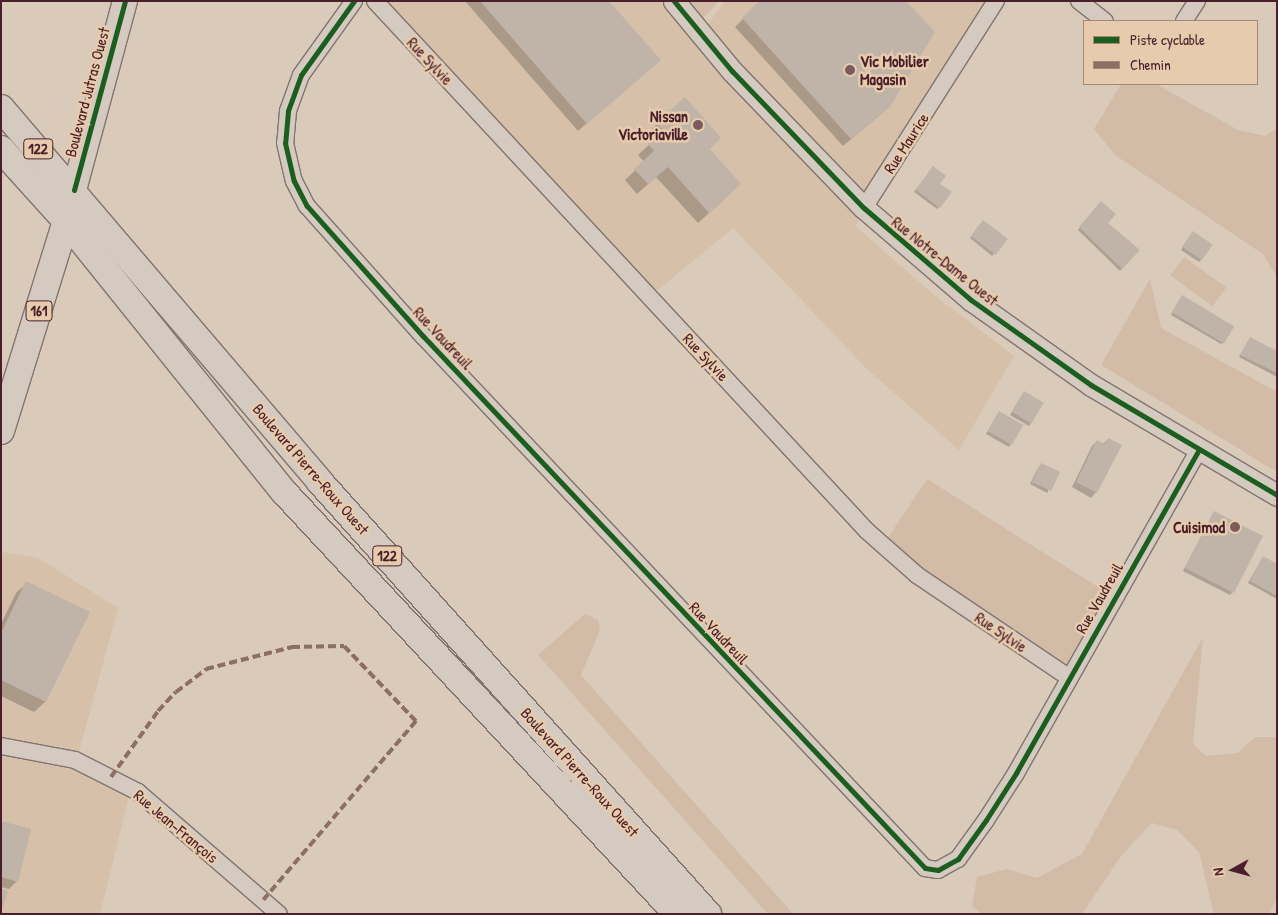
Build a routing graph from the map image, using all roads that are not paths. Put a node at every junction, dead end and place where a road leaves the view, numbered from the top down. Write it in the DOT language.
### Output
graph roads {
  1 [pos="125,1"];
  2 [pos="354,1"];
  3 [pos="375,1"];
  4 [pos="674,1"];
  5 [pos="996,1"];
  6 [pos="1079,1"];
  7 [pos="1197,1"];
  8 [pos="1104,20"];
  9 [pos="1185,20"];
  10 [pos="1,108"];
  11 [pos="1,149"];
  12 [pos="74,190"];
  13 [pos="864,208"];
  14 [pos="66,221"];
  15 [pos="1,431"];
  16 [pos="1198,450"];
  17 [pos="1277,495"];
  18 [pos="1068,677"];
  19 [pos="1,746"];
  20 [pos="279,914"];
  21 [pos="677,914"];
  22 [pos="708,914"];
  1 -- 12 [label="main road, Boulevard Jutras Ouest"];
  2 -- 18 [label="street, Rue Vaudreuil"];
  3 -- 18 [label="street, Rue Sylvie"];
  4 -- 13 [label="street, Rue Notre-Dame Ouest"];
  5 -- 13 [label="street, Rue Maurice"];
  6 -- 8 [label="street"];
  7 -- 9 [label="street"];
  10 -- 12 [label="main road, Boulevard Pierre-Roux Ouest / 122"];
  11 -- 14 [label="main road, Boulevard Pierre-Roux Ouest / 122"];
  12 -- 14 [label="main road, Boulevard Jutras Ouest / 161"];
  12 -- 22 [label="main road, Boulevard Pierre-Roux Ouest / 122"];
  13 -- 16 [label="street, Rue Notre-Dame Ouest"];
  14 -- 15 [label="main road, Boulevard Jutras Ouest / 161"];
  14 -- 21 [label="main road, Boulevard Pierre-Roux Ouest / 122"];
  16 -- 17 [label="street, Rue Notre-Dame Ouest"];
  16 -- 18 [label="street, Rue Vaudreuil"];
  19 -- 20 [label="street, Rue Jean-François"];
}
